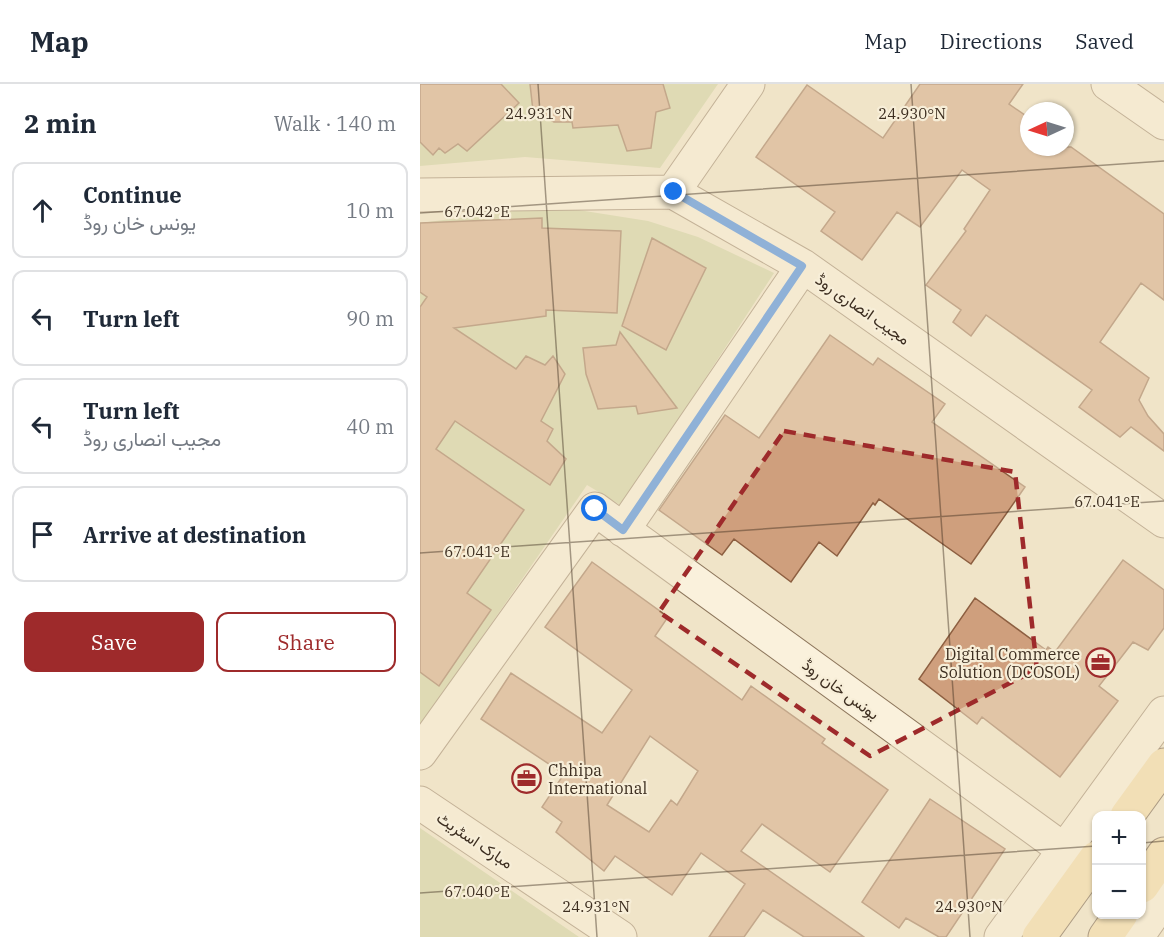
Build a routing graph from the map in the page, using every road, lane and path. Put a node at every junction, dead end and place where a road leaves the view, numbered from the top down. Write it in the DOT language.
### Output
graph roads {
  1 [pos="748,84"];
  2 [pos="1108,84"];
  3 [pos="1164,123"];
  4 [pos="674,192"];
  5 [pos="420,195"];
  6 [pos="802,266"];
  7 [pos="1164,521"];
  8 [pos="623,530"];
  9 [pos="1164,712"];
  10 [pos="420,753"];
  11 [pos="1164,765"];
  12 [pos="420,803"];
  13 [pos="1131,811"];
  14 [pos="1062,850"];
  15 [pos="1164,854"];
  16 [pos="1092,863"];
  17 [pos="1092,864"];
  18 [pos="1146,880"];
  19 [pos="1164,898"];
  20 [pos="1118,919"];
  21 [pos="620,937"];
  22 [pos="1000,937"];
  23 [pos="1039,937"];
  24 [pos="1105,937"];
  25 [pos="1137,937"];
  1 -- 4 [label="street"];
  2 -- 3 [label="street"];
  4 -- 5 [label="street"];
  4 -- 6 [label="street, مجیب انصاری روڈ"];
  6 -- 7 [label="street, مجیب انصاری روڈ"];
  6 -- 8 [label="street"];
  8 -- 10 [label="street, یونس خان روڈ"];
  8 -- 14 [label="street, یونس خان روڈ"];
  9 -- 14 [label="street"];
  11 -- 13 [label="main road"];
  12 -- 21 [label="street, مبارک اسٹریٹ"];
  14 -- 16 [label="street, یونس خان روڈ"];
  14 -- 22 [label="street"];
  15 -- 18 [label="main road"];
  17 -- 23 [label="main road"];
  19 -- 25 [label="street"];
  20 -- 24 [label="main road"];
}
